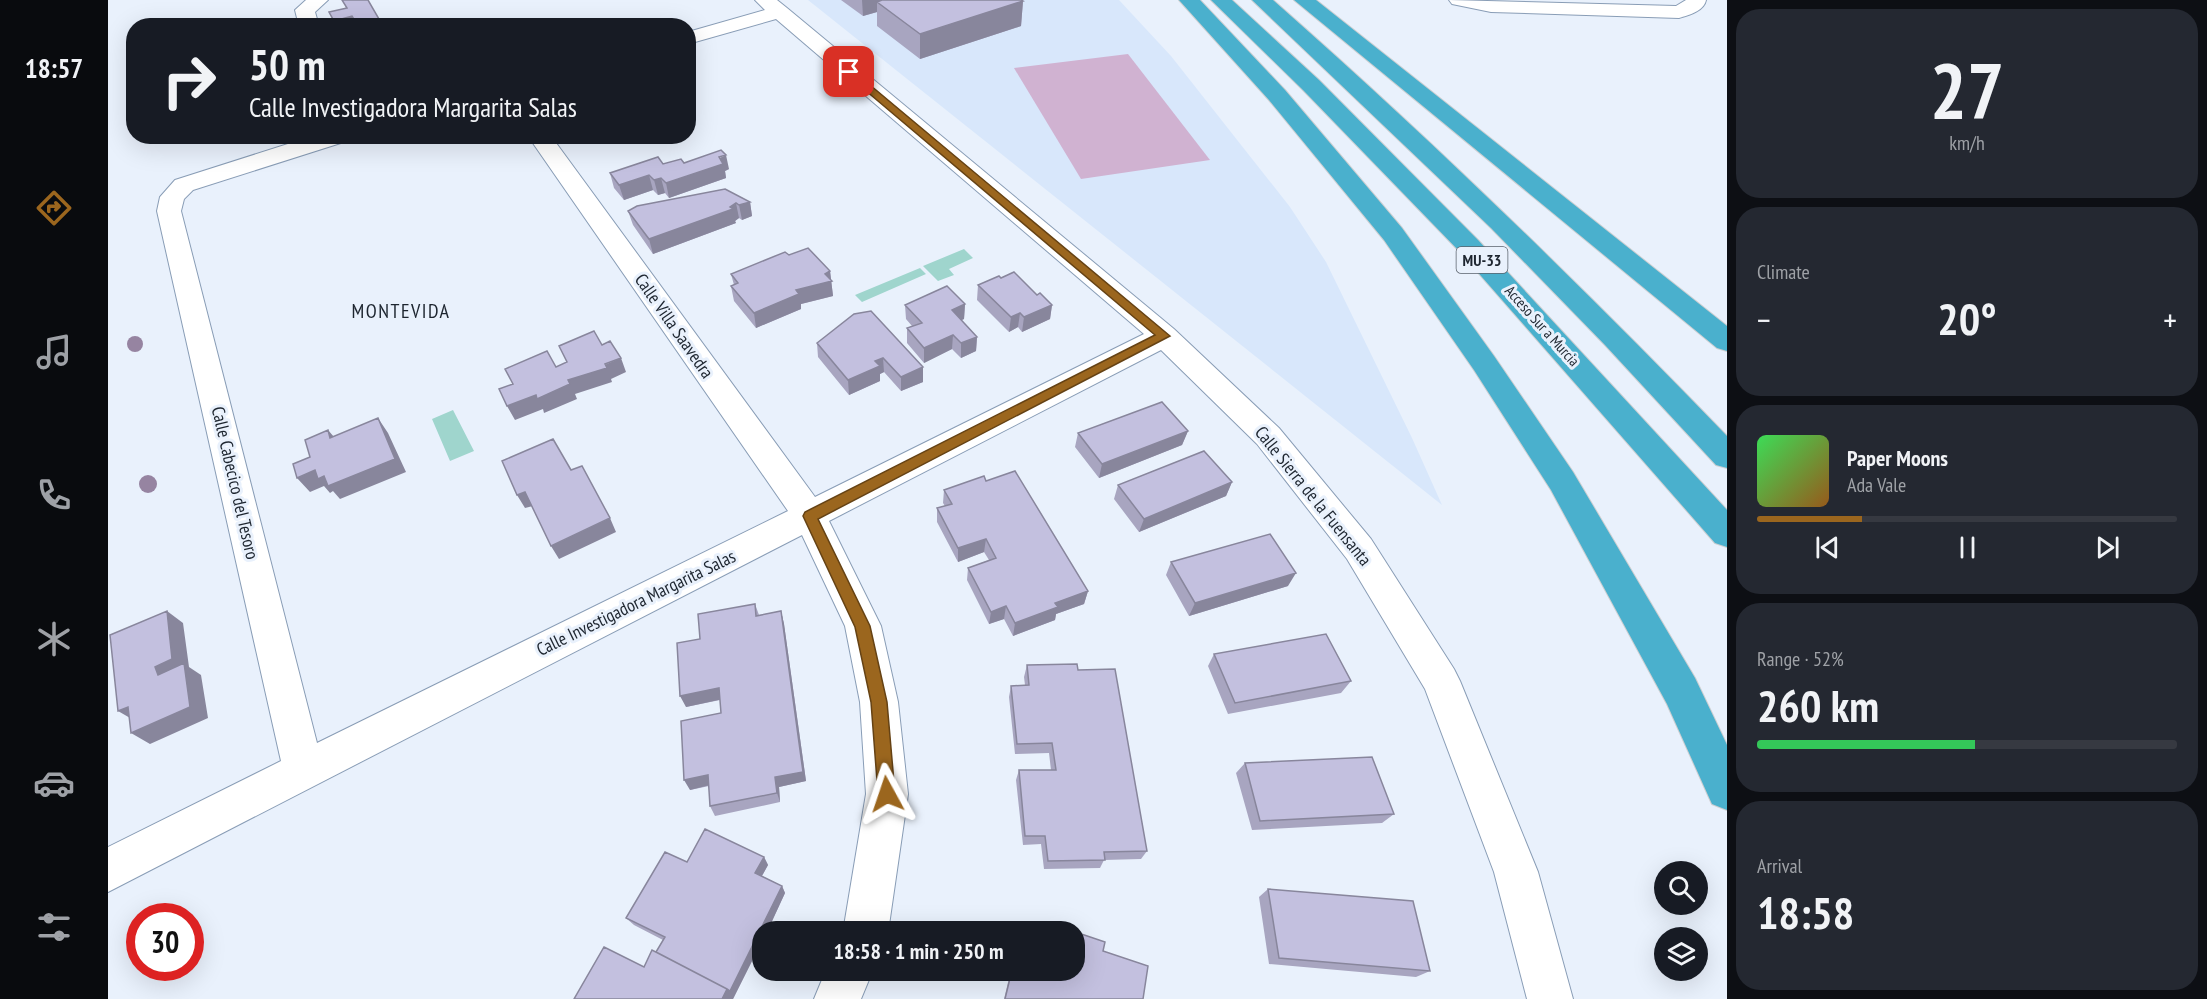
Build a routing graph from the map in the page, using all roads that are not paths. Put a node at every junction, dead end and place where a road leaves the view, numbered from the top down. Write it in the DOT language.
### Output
graph roads {
  1 [pos="1189,0"];
  2 [pos="1221,0"];
  3 [pos="1262,0"];
  4 [pos="1304,0"];
  5 [pos="1459,0"];
  6 [pos="315,1"];
  7 [pos="1696,2"];
  8 [pos="772,6"];
  9 [pos="306,18"];
  10 [pos="696,35"];
  11 [pos="313,144"];
  12 [pos="545,144"];
  13 [pos="1164,336"];
  14 [pos="1727,341"];
  15 [pos="1727,456"];
  16 [pos="810,516"];
  17 [pos="1727,533"];
  18 [pos="303,769"];
  19 [pos="1727,790"];
  20 [pos="108,870"];
  21 [pos="867,921"];
  22 [pos="845,981"];
  23 [pos="837,999"];
  24 [pos="1550,999"];
  1 -- 19 [label="highway"];
  2 -- 17 [label="highway, Acceso Sur a Murcia / MU-33"];
  3 -- 15 [label="highway, MU-33"];
  4 -- 14 [label="highway"];
  5 -- 7 [label="street"];
  6 -- 9 [label="street"];
  8 -- 10 [label="street"];
  8 -- 13 [label="street, Calle Sierra de la Fuensanta"];
  11 -- 18 [label="street, Calle Cabecico del Tesoro"];
  12 -- 16 [label="street, Calle Villa Saavedra"];
  13 -- 16 [label="street, Calle Investigadora Margarita Salas"];
  13 -- 24 [label="street, Calle Sierra de la Fuensanta"];
  16 -- 18 [label="street, Calle Investigadora Margarita Salas"];
  16 -- 21 [label="street, Calle Villa Saavedra"];
  18 -- 20 [label="street, Calle Investigadora Margarita Salas"];
  22 -- 23 [label="street"];
}
